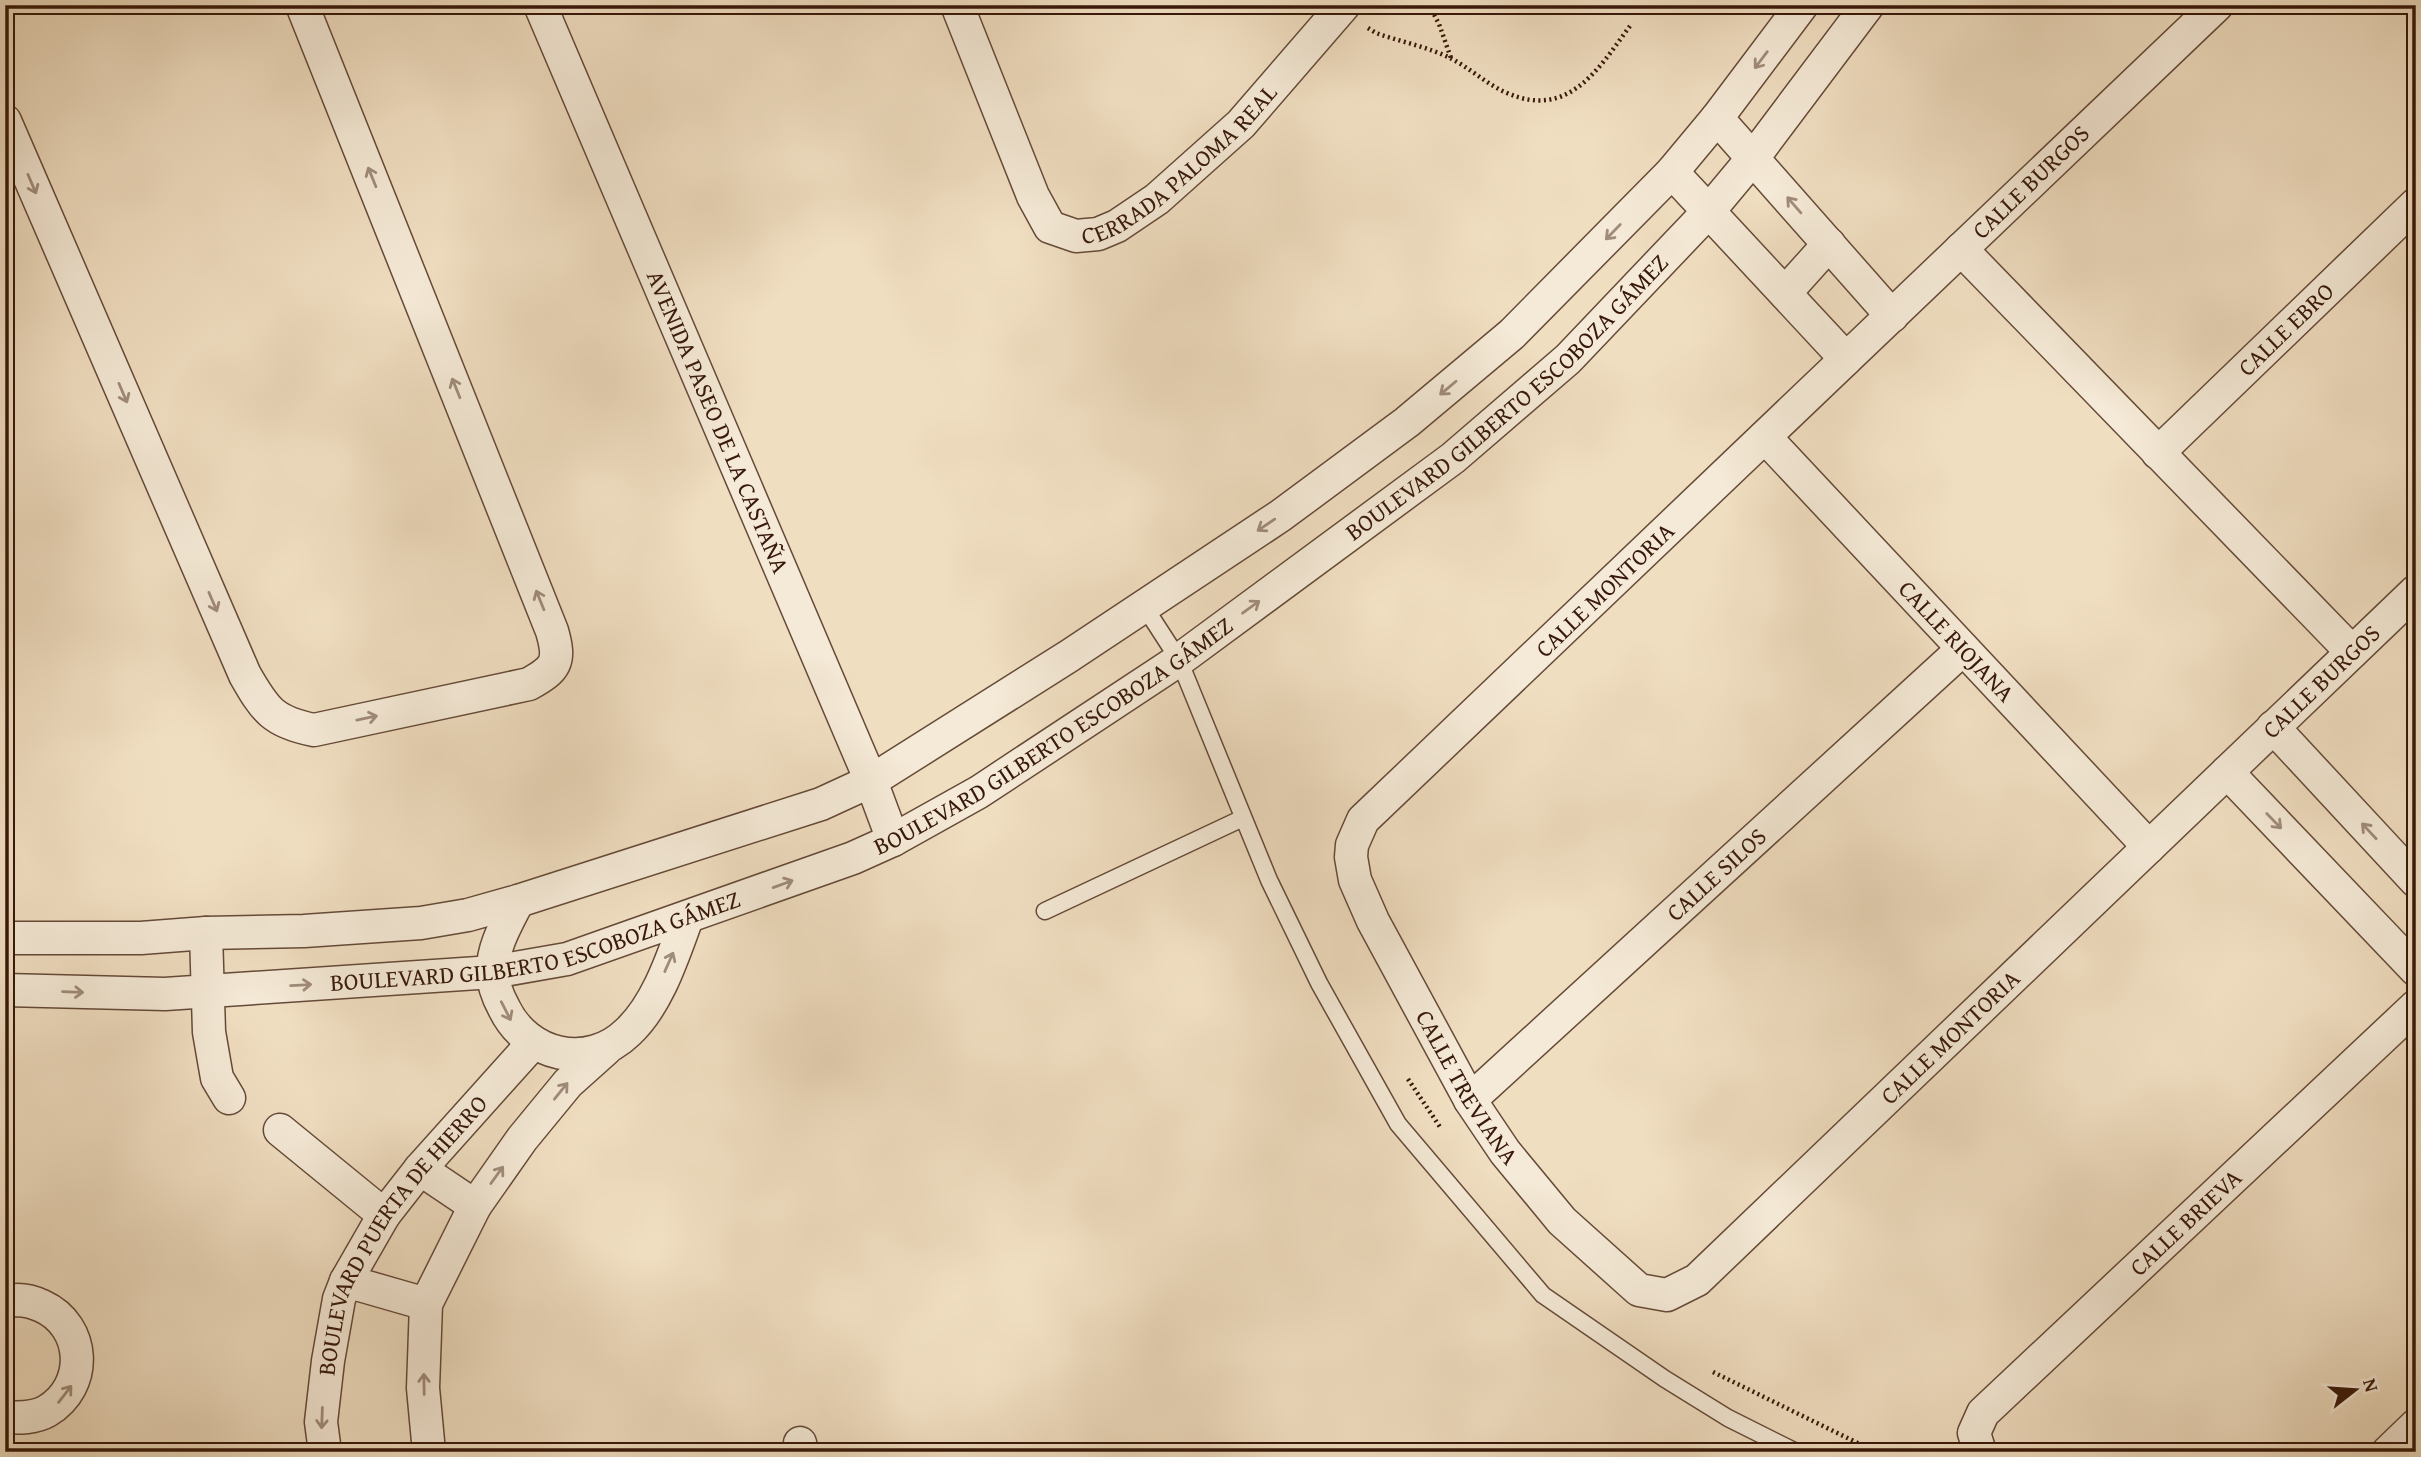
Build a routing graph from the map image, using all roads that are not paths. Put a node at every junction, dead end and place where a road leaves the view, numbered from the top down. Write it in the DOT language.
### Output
graph roads {
  1 [pos="302,5"];
  2 [pos="540,5"];
  3 [pos="957,5"];
  4 [pos="1802,5"];
  5 [pos="1868,5"];
  6 [pos="2217,5"];
  7 [pos="1341,6"];
  8 [pos="1717,118"];
  9 [pos="5,121"];
  10 [pos="1753,158"];
  11 [pos="1671,172"];
  12 [pos="2416,205"];
  13 [pos="1708,212"];
  14 [pos="1829,244"];
  15 [pos="1961,249"];
  16 [pos="1785,293"];
  17 [pos="1892,316"];
  18 [pos="1846,359"];
  19 [pos="1765,437"];
  20 [pos="2158,453"];
  21 [pos="2416,591"];
  22 [pos="1144,606"];
  23 [pos="1963,649"];
  24 [pos="2352,652"];
  25 [pos="1179,660"];
  26 [pos="2273,727"];
  27 [pos="2227,772"];
  28 [pos="871,781"];
  29 [pos="1243,818"];
  30 [pos="1363,820"];
  31 [pos="892,840"];
  32 [pos="2149,847"];
  33 [pos="2416,881"];
  34 [pos="518,901"];
  35 [pos="1045,911"];
  36 [pos="687,918"];
  37 [pos="206,933"];
  38 [pos="5,938"];
  39 [pos="2416,970"];
  40 [pos="493,972"];
  41 [pos="5,990"];
  42 [pos="208,990"];
  43 [pos="2416,1006"];
  44 [pos="533,1043"];
  45 [pos="606,1049"];
  46 [pos="229,1098"];
  47 [pos="1470,1100"];
  48 [pos="280,1130"];
  49 [pos="420,1169"];
  50 [pos="475,1206"];
  51 [pos="384,1215"];
  52 [pos="346,1281"];
  53 [pos="1667,1295"];
  54 [pos="5,1302"];
  55 [pos="426,1304"];
  56 [pos="5,1418"];
  57 [pos="2416,1425"];
  58 [pos="1979,1450"];
  59 [pos="325,1452"];
  60 [pos="429,1452"];
  61 [pos="1796,1452"];
  62 [pos="2388,1452"];
  9 -- 1 [label="street, one-way"];
  2 -- 28 [label="street, AVENIDA PASEO DE LA CASTAÑA"];
  3 -- 7 [label="street, CERRADA PALOMA REAL"];
  4 -- 8 [label="street, BOULEVARD GILBERTO ESCOBOZA GÁMEZ, one-way"];
  5 -- 10 [label="street, BOULEVARD GILBERTO ESCOBOZA GÁMEZ"];
  6 -- 15 [label="street, CALLE BURGOS"];
  8 -- 10 [label="street"];
  8 -- 11 [label="street, BOULEVARD GILBERTO ESCOBOZA GÁMEZ"];
  10 -- 13 [label="street, BOULEVARD GILBERTO ESCOBOZA GÁMEZ"];
  14 -- 10 [label="street, one-way"];
  11 -- 13 [label="street"];
  11 -- 22 [label="street, BOULEVARD GILBERTO ESCOBOZA GÁMEZ, one-way"];
  12 -- 20 [label="street, CALLE EBRO"];
  13 -- 16 [label="street"];
  25 -- 13 [label="street, BOULEVARD GILBERTO ESCOBOZA GÁMEZ, one-way"];
  14 -- 16 [label="street"];
  14 -- 17 [label="street"];
  15 -- 17 [label="street, CALLE BURGOS"];
  15 -- 20 [label="street"];
  16 -- 18 [label="street"];
  17 -- 18 [label="street, CALLE BURGOS"];
  18 -- 19 [label="street, CALLE MONTORIA"];
  19 -- 23 [label="street, CALLE RIOJANA"];
  19 -- 30 [label="street, CALLE MONTORIA"];
  20 -- 24 [label="street"];
  21 -- 24 [label="street, CALLE BURGOS"];
  22 -- 25 [label="lane"];
  22 -- 28 [label="street, BOULEVARD GILBERTO ESCOBOZA GÁMEZ"];
  23 -- 32 [label="street, CALLE RIOJANA"];
  23 -- 47 [label="street, CALLE SILOS"];
  24 -- 26 [label="street, CALLE BURGOS"];
  25 -- 29 [label="lane"];
  25 -- 31 [label="street, BOULEVARD GILBERTO ESCOBOZA GÁMEZ"];
  26 -- 27 [label="street, CALLE BURGOS"];
  33 -- 26 [label="street, one-way"];
  27 -- 32 [label="street, CALLE MONTORIA"];
  27 -- 39 [label="street, one-way"];
  28 -- 31 [label="street, AVENIDA PASEO DE LA CASTAÑA"];
  28 -- 34 [label="street, BOULEVARD GILBERTO ESCOBOZA GÁMEZ"];
  29 -- 35 [label="lane"];
  29 -- 61 [label="lane"];
  30 -- 47 [label="street, CALLE TREVIANA"];
  36 -- 31 [label="street, BOULEVARD GILBERTO ESCOBOZA GÁMEZ, one-way"];
  32 -- 53 [label="street, CALLE MONTORIA"];
  34 -- 37 [label="street, BOULEVARD GILBERTO ESCOBOZA GÁMEZ"];
  34 -- 40 [label="street"];
  36 -- 40 [label="street, BOULEVARD GILBERTO ESCOBOZA GÁMEZ"];
  45 -- 36 [label="street, BOULEVARD PUERTA DE HIERRO, one-way"];
  37 -- 38 [label="street, BOULEVARD GILBERTO ESCOBOZA GÁMEZ"];
  37 -- 42 [label="street"];
  42 -- 40 [label="street, BOULEVARD GILBERTO ESCOBOZA GÁMEZ, one-way"];
  40 -- 44 [label="street, one-way"];
  41 -- 42 [label="street, BOULEVARD GILBERTO ESCOBOZA GÁMEZ, one-way"];
  42 -- 46 [label="street"];
  43 -- 58 [label="street, CALLE BRIEVA"];
  44 -- 45 [label="street"];
  44 -- 49 [label="street, BOULEVARD PUERTA DE HIERRO"];
  50 -- 45 [label="street, BOULEVARD PUERTA DE HIERRO, one-way"];
  47 -- 53 [label="street, CALLE TREVIANA"];
  48 -- 51 [label="street"];
  49 -- 50 [label="street"];
  49 -- 51 [label="street, BOULEVARD PUERTA DE HIERRO"];
  50 -- 55 [label="street, BOULEVARD PUERTA DE HIERRO"];
  51 -- 52 [label="street, BOULEVARD PUERTA DE HIERRO"];
  52 -- 55 [label="street"];
  52 -- 59 [label="street, BOULEVARD PUERTA DE HIERRO, one-way"];
  56 -- 54 [label="street, one-way"];
  60 -- 55 [label="street, BOULEVARD PUERTA DE HIERRO, one-way"];
  57 -- 62 [label="street"];
}
